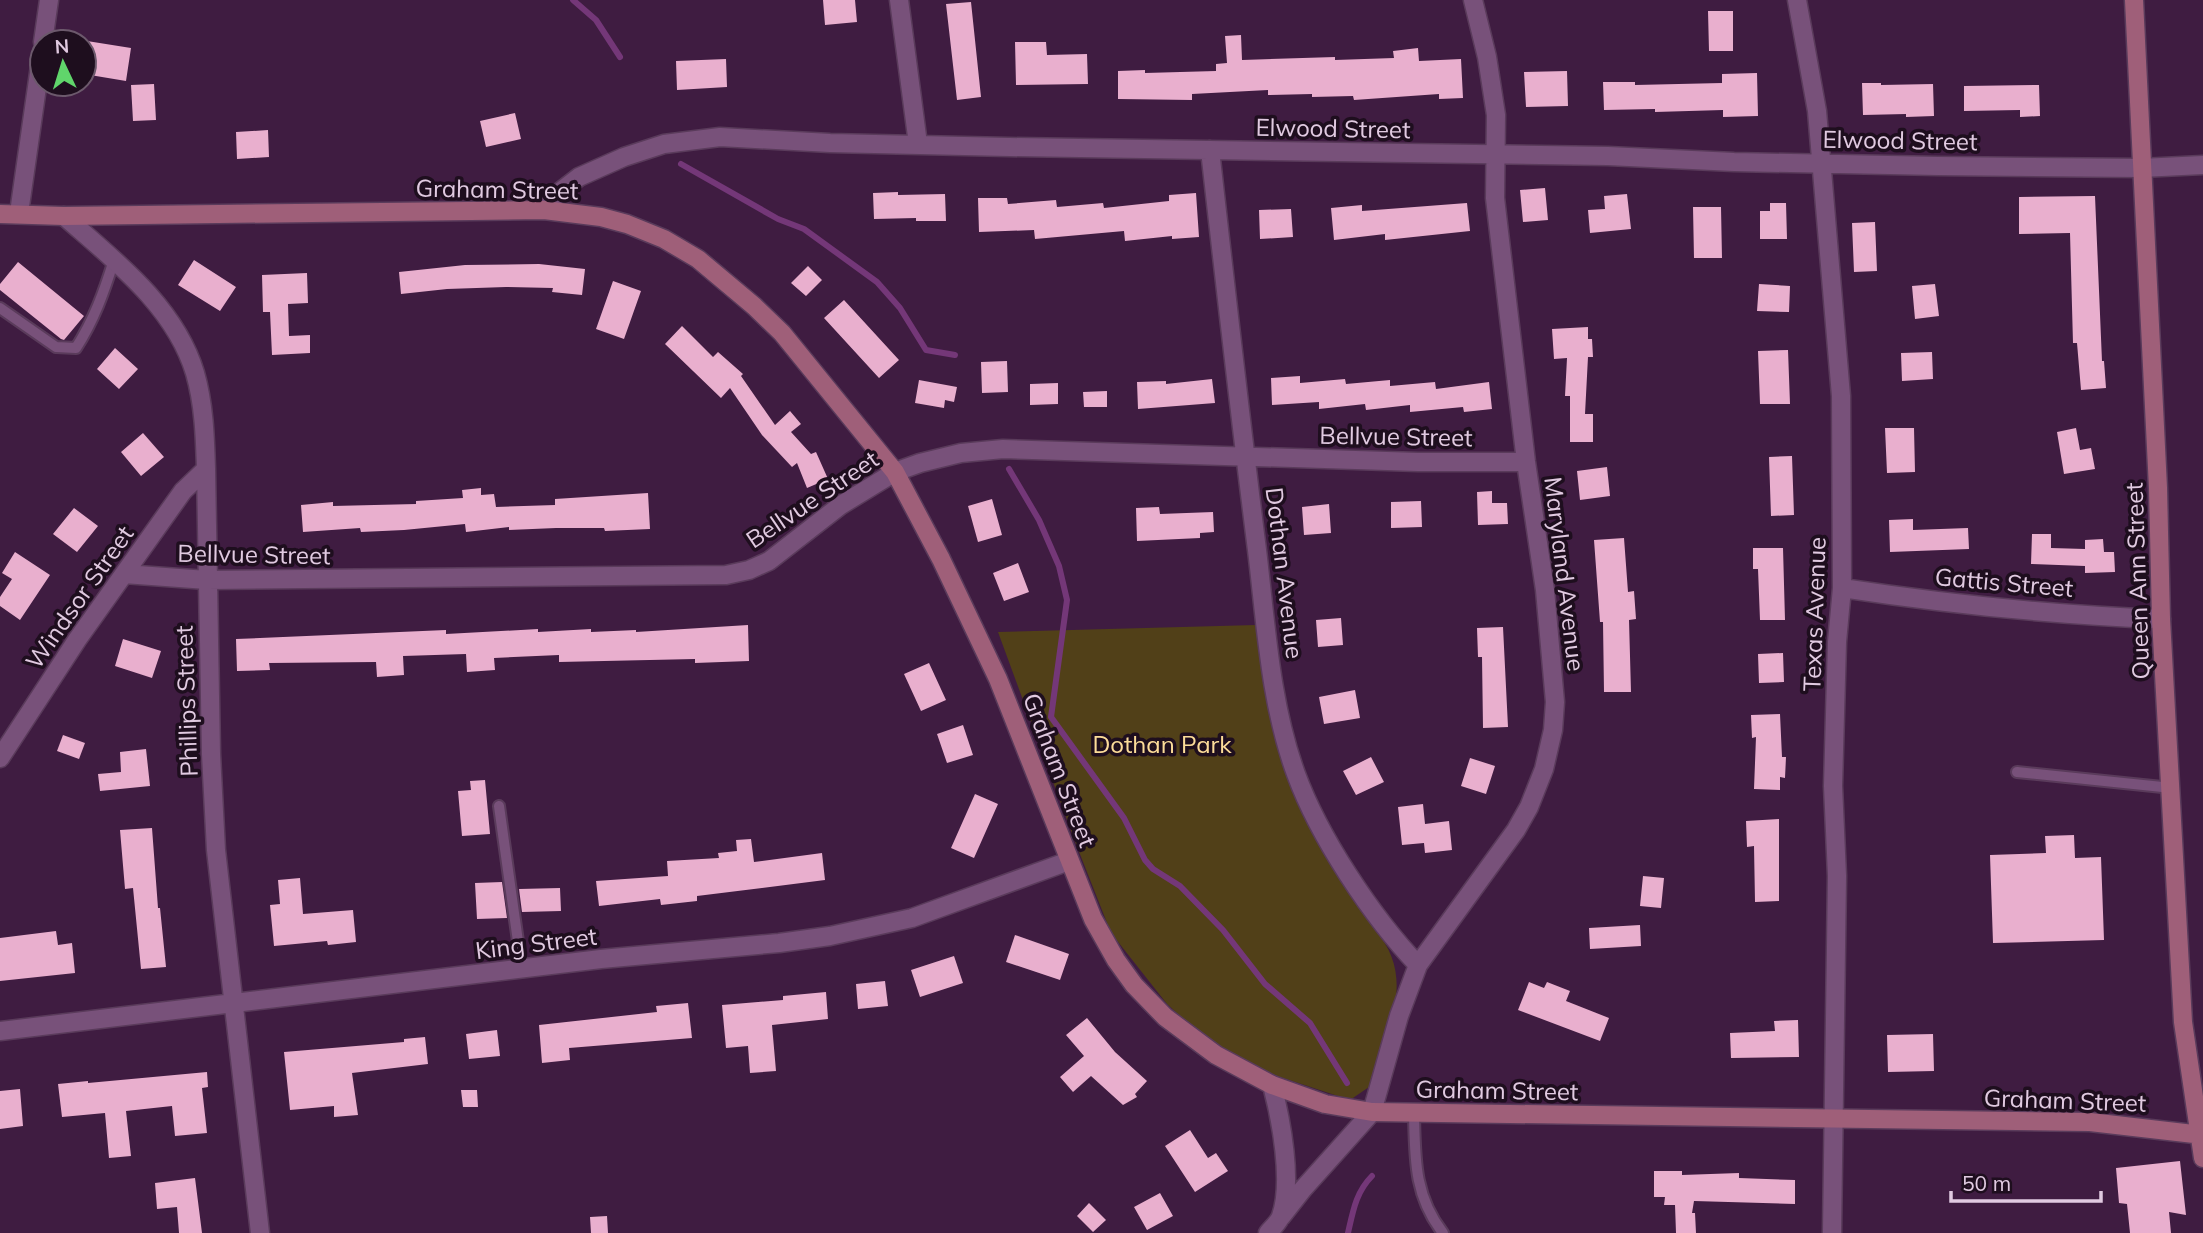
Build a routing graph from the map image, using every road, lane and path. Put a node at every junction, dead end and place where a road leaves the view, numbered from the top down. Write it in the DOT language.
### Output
graph roads {
  1 [pos="49,0"];
  2 [pos="899,0"];
  3 [pos="1473,0"];
  4 [pos="1797,0"];
  5 [pos="2134,0"];
  6 [pos="45,28"];
  7 [pos="35,98"];
  8 [pos="918,144"];
  9 [pos="1210,150"];
  10 [pos="1496,155"];
  11 [pos="1821,162"];
  12 [pos="2203,164"];
  13 [pos="2141,168"];
  14 [pos="544,210"];
  15 [pos="19,213"];
  16 [pos="0,214"];
  17 [pos="64,216"];
  18 [pos="114,260"];
  19 [pos="0,308"];
  20 [pos="1245,457"];
  21 [pos="1526,462"];
  22 [pos="206,469"];
  23 [pos="895,472"];
  24 [pos="124,575"];
  25 [pos="207,580"];
  26 [pos="1842,588"];
  27 [pos="2161,619"];
  28 [pos="0,758"];
  29 [pos="2017,772"];
  30 [pos="2172,788"];
  31 [pos="499,806"];
  32 [pos="1069,861"];
  33 [pos="1418,965"];
  34 [pos="522,970"];
  35 [pos="235,1002"];
  36 [pos="0,1031"];
  37 [pos="1272,1086"];
  38 [pos="1372,1112"];
  39 [pos="1414,1114"];
  40 [pos="1833,1119"];
  41 [pos="2201,1135"];
  42 [pos="2203,1158"];
  43 [pos="1281,1217"];
  44 [pos="260,1233"];
  45 [pos="1268,1233"];
  46 [pos="1443,1233"];
  47 [pos="1832,1233"];
  1 -- 6 [label="street"];
  2 -- 8 [label="street"];
  3 -- 10 [label="street, Maryland Avenue"];
  4 -- 11 [label="street, Texas Avenue"];
  5 -- 13 [label="street, Queen Ann Street"];
  7 -- 15 [label="street"];
  8 -- 9 [label="street, Elwood Street"];
  8 -- 14 [label="street, Elwood Street"];
  9 -- 10 [label="street, Elwood Street"];
  9 -- 20 [label="street, Dothan Avenue"];
  10 -- 11 [label="street, Elwood Street"];
  10 -- 21 [label="street, Maryland Avenue"];
  11 -- 13 [label="street, Elwood Street"];
  11 -- 26 [label="street, Texas Avenue"];
  12 -- 13 [label="street, Elwood Street"];
  13 -- 27 [label="street, Queen Ann Street"];
  14 -- 17 [label="street, Graham Street"];
  14 -- 23 [label="street, Graham Street"];
  15 -- 16 [label="street, Graham Street"];
  15 -- 17 [label="street, Graham Street"];
  17 -- 18 [label="street, Phillips Street"];
  18 -- 19 [label="lane"];
  18 -- 22 [label="street, Phillips Street"];
  20 -- 21 [label="street, Bellvue Street"];
  20 -- 23 [label="street, Bellvue Street"];
  20 -- 33 [label="street, Dothan Avenue"];
  21 -- 33 [label="street, Maryland Avenue"];
  22 -- 24 [label="street, Windsor Street"];
  22 -- 25 [label="street, Phillips Street"];
  23 -- 25 [label="street, Bellvue Street"];
  23 -- 32 [label="street, Graham Street"];
  24 -- 25 [label="street, Bellvue Street"];
  24 -- 28 [label="street, Windsor Street"];
  25 -- 35 [label="street, Phillips Street"];
  26 -- 27 [label="street, Gattis Street"];
  26 -- 40 [label="street, Texas Avenue"];
  27 -- 30 [label="street, Queen Ann Street"];
  29 -- 30 [label="lane"];
  30 -- 41 [label="street, Queen Ann Street"];
  31 -- 34 [label="lane"];
  32 -- 34 [label="street, King Street"];
  32 -- 37 [label="street, Graham Street"];
  33 -- 38 [label="street, Maryland Avenue"];
  34 -- 35 [label="street, King Street"];
  35 -- 36 [label="street, King Street"];
  35 -- 44 [label="street, Phillips Street"];
  37 -- 38 [label="street, Graham Street"];
  37 -- 43 [label="street"];
  38 -- 39 [label="street, Graham Street"];
  38 -- 43 [label="street"];
  39 -- 40 [label="street, Graham Street"];
  39 -- 46 [label="lane"];
  40 -- 41 [label="street, Graham Street"];
  40 -- 47 [label="street, Texas Avenue"];
  41 -- 42 [label="street, Queen Ann Street"];
  43 -- 45 [label="street"];
}
